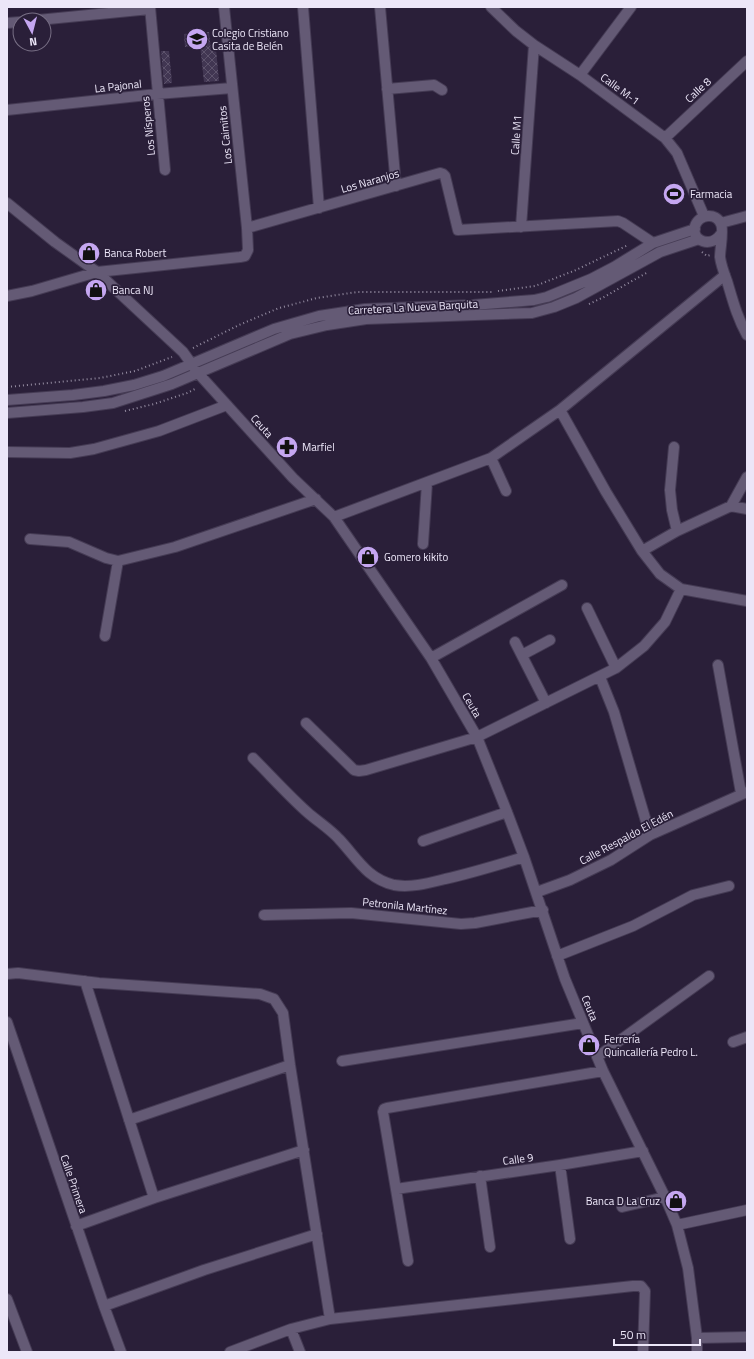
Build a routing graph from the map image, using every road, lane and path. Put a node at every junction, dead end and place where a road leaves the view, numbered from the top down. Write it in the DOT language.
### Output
graph roads {
  1 [pos="224,7"];
  2 [pos="304,7"];
  3 [pos="380,7"];
  4 [pos="491,7"];
  5 [pos="631,7"];
  6 [pos="150,8"];
  7 [pos="52,18"];
  8 [pos="534,45"];
  9 [pos="747,61"];
  10 [pos="580,75"];
  11 [pos="232,88"];
  12 [pos="387,89"];
  13 [pos="442,90"];
  14 [pos="157,94"];
  15 [pos="7,110"];
  16 [pos="665,138"];
  17 [pos="165,170"];
  18 [pos="396,186"];
  19 [pos="7,203"];
  20 [pos="319,208"];
  21 [pos="704,216"];
  22 [pos="747,216"];
  23 [pos="721,223"];
  24 [pos="521,227"];
  25 [pos="247,228"];
  26 [pos="695,229"];
  27 [pos="721,234"];
  28 [pos="643,236"];
  29 [pos="653,243"];
  30 [pos="700,243"];
  31 [pos="717,256"];
  32 [pos="651,270"];
  33 [pos="98,272"];
  34 [pos="725,275"];
  35 [pos="7,296"];
  36 [pos="585,305"];
  37 [pos="747,335"];
  38 [pos="183,352"];
  39 [pos="191,364"];
  40 [pos="198,373"];
  41 [pos="207,383"];
  42 [pos="7,388"];
  43 [pos="7,400"];
  44 [pos="227,405"];
  45 [pos="560,410"];
  46 [pos="124,411"];
  47 [pos="7,413"];
  48 [pos="674,447"];
  49 [pos="7,452"];
  50 [pos="491,458"];
  51 [pos="747,476"];
  52 [pos="427,483"];
  53 [pos="506,491"];
  54 [pos="316,499"];
  55 [pos="731,506"];
  56 [pos="747,510"];
  57 [pos="334,517"];
  58 [pos="677,531"];
  59 [pos="30,540"];
  60 [pos="423,544"];
  61 [pos="642,551"];
  62 [pos="118,561"];
  63 [pos="562,585"];
  64 [pos="681,589"];
  65 [pos="747,601"];
  66 [pos="587,608"];
  67 [pos="105,636"];
  68 [pos="550,640"];
  69 [pos="515,642"];
  70 [pos="522,655"];
  71 [pos="431,658"];
  72 [pos="718,665"];
  73 [pos="616,668"];
  74 [pos="600,677"];
  75 [pos="546,703"];
  76 [pos="306,724"];
  77 [pos="477,737"];
  78 [pos="253,758"];
  79 [pos="744,793"];
  80 [pos="507,812"];
  81 [pos="650,835"];
  82 [pos="423,841"];
  83 [pos="524,857"];
  84 [pos="729,886"];
  85 [pos="537,892"];
  86 [pos="543,910"];
  87 [pos="264,915"];
  88 [pos="557,956"];
  89 [pos="7,974"];
  90 [pos="709,976"];
  91 [pos="85,981"];
  92 [pos="7,1022"];
  93 [pos="583,1023"];
  94 [pos="747,1037"];
  95 [pos="733,1042"];
  96 [pos="597,1057"];
  97 [pos="342,1061"];
  98 [pos="290,1064"];
  99 [pos="603,1071"];
  100 [pos="129,1120"];
  101 [pos="304,1150"];
  102 [pos="643,1151"];
  103 [pos="560,1165"];
  104 [pos="480,1176"];
  105 [pos="396,1189"];
  106 [pos="666,1197"];
  107 [pos="154,1198"];
  108 [pos="622,1207"];
  109 [pos="747,1210"];
  110 [pos="677,1225"];
  111 [pos="76,1226"];
  112 [pos="317,1234"];
  113 [pos="570,1238"];
  114 [pos="490,1247"];
  115 [pos="408,1261"];
  116 [pos="7,1299"];
  117 [pos="104,1306"];
  118 [pos="330,1319"];
  119 [pos="291,1328"];
  120 [pos="747,1337"];
  121 [pos="697,1338"];
  122 [pos="27,1352"];
  123 [pos="121,1352"];
  124 [pos="230,1352"];
  125 [pos="300,1352"];
  126 [pos="643,1352"];
  127 [pos="697,1352"];
  1 -- 11 [label="street, Los Caimitos"];
  2 -- 20 [label="street"];
  3 -- 12 [label="street"];
  4 -- 8 [label="street, Calle M-1"];
  5 -- 10 [label="street"];
  6 -- 7 [label="street"];
  6 -- 14 [label="street, Los Nísperos"];
  8 -- 10 [label="street, Calle M-1"];
  8 -- 24 [label="street, Calle M1"];
  9 -- 16 [label="street, Calle 8"];
  10 -- 16 [label="street, Calle M-1"];
  11 -- 14 [label="street, La Pajonal"];
  11 -- 25 [label="street, Los Caimitos"];
  12 -- 13 [label="street"];
  12 -- 18 [label="street"];
  14 -- 15 [label="street, La Pajonal"];
  14 -- 17 [label="street, Los Nísperos"];
  16 -- 21 [label="street, Calle M-1"];
  18 -- 20 [label="street, Los Naranjos"];
  18 -- 24 [label="street, Los Naranjos"];
  19 -- 33 [label="street, Ceuta"];
  20 -- 25 [label="street, Los Naranjos"];
  21 -- 23 [label="street"];
  21 -- 26 [label="street"];
  22 -- 23 [label="street"];
  23 -- 27 [label="street"];
  24 -- 28 [label="street"];
  25 -- 33 [label="street, Los Caimitos"];
  26 -- 29 [label="street, Carretera La Nueva Barquita"];
  26 -- 30 [label="street"];
  27 -- 30 [label="street"];
  27 -- 31 [label="street"];
  28 -- 29 [label="street"];
  28 -- 38 [label="path"];
  29 -- 39 [label="street, Carretera La Nueva Barquita"];
  30 -- 31 [label="street"];
  30 -- 31 [label="path"];
  30 -- 40 [label="street, Carretera La Nueva Barquita"];
  31 -- 34 [label="street"];
  32 -- 36 [label="path"];
  33 -- 35 [label="street"];
  33 -- 38 [label="street, Ceuta"];
  34 -- 37 [label="street"];
  34 -- 45 [label="street"];
  38 -- 39 [label="street, Ceuta"];
  38 -- 42 [label="path"];
  39 -- 40 [label="street, Ceuta"];
  39 -- 43 [label="street, Carretera La Nueva Barquita"];
  40 -- 41 [label="street, Ceuta"];
  40 -- 47 [label="street, Carretera La Nueva Barquita"];
  41 -- 44 [label="street, Ceuta"];
  41 -- 46 [label="path"];
  44 -- 49 [label="street"];
  44 -- 54 [label="street, Ceuta"];
  45 -- 50 [label="street"];
  45 -- 61 [label="street"];
  48 -- 58 [label="street"];
  50 -- 52 [label="street"];
  50 -- 53 [label="street"];
  51 -- 55 [label="street"];
  52 -- 57 [label="street"];
  52 -- 60 [label="street"];
  54 -- 57 [label="street, Ceuta"];
  54 -- 62 [label="street"];
  55 -- 56 [label="street"];
  55 -- 58 [label="street"];
  57 -- 71 [label="street, Ceuta"];
  58 -- 61 [label="street"];
  59 -- 62 [label="street"];
  61 -- 64 [label="street"];
  62 -- 67 [label="street"];
  63 -- 71 [label="street"];
  64 -- 65 [label="street"];
  64 -- 73 [label="street"];
  66 -- 73 [label="street"];
  68 -- 70 [label="street"];
  69 -- 70 [label="street"];
  70 -- 75 [label="street"];
  71 -- 77 [label="street, Ceuta"];
  72 -- 79 [label="street"];
  73 -- 74 [label="street"];
  74 -- 75 [label="street"];
  74 -- 81 [label="street"];
  75 -- 77 [label="street"];
  76 -- 77 [label="street"];
  77 -- 80 [label="street, Ceuta"];
  78 -- 83 [label="street"];
  79 -- 81 [label="street, Calle Respaldo El Edén"];
  80 -- 82 [label="street"];
  80 -- 83 [label="street, Ceuta"];
  81 -- 85 [label="street, Calle Respaldo El Edén"];
  83 -- 85 [label="street, Ceuta"];
  84 -- 88 [label="street"];
  85 -- 86 [label="street, Ceuta"];
  86 -- 87 [label="street, Petronila Martínez"];
  86 -- 88 [label="street, Ceuta"];
  88 -- 93 [label="street, Ceuta"];
  89 -- 91 [label="street"];
  90 -- 96 [label="street"];
  91 -- 98 [label="street"];
  91 -- 100 [label="street"];
  92 -- 111 [label="street, Calle Primera"];
  93 -- 96 [label="street, Ceuta"];
  93 -- 97 [label="street"];
  94 -- 95 [label="street"];
  96 -- 99 [label="street, Ceuta"];
  98 -- 100 [label="street"];
  98 -- 101 [label="street"];
  99 -- 102 [label="street, Ceuta"];
  99 -- 105 [label="street"];
  100 -- 107 [label="street"];
  101 -- 107 [label="street"];
  101 -- 112 [label="street"];
  102 -- 103 [label="street, Calle 9"];
  102 -- 106 [label="street, Ceuta"];
  103 -- 104 [label="street, Calle 9"];
  103 -- 113 [label="street"];
  104 -- 105 [label="street, Calle 9"];
  104 -- 114 [label="street"];
  105 -- 115 [label="street"];
  106 -- 108 [label="street"];
  106 -- 110 [label="street, Ceuta"];
  107 -- 111 [label="street"];
  109 -- 110 [label="street"];
  110 -- 121 [label="street, Ceuta"];
  111 -- 117 [label="street, Calle Primera"];
  112 -- 117 [label="street"];
  112 -- 118 [label="street"];
  116 -- 122 [label="street"];
  117 -- 123 [label="street, Calle Primera"];
  118 -- 119 [label="street"];
  118 -- 126 [label="street"];
  119 -- 124 [label="street"];
  119 -- 125 [label="street"];
  120 -- 121 [label="street"];
  121 -- 127 [label="street, Ceuta"];
}
